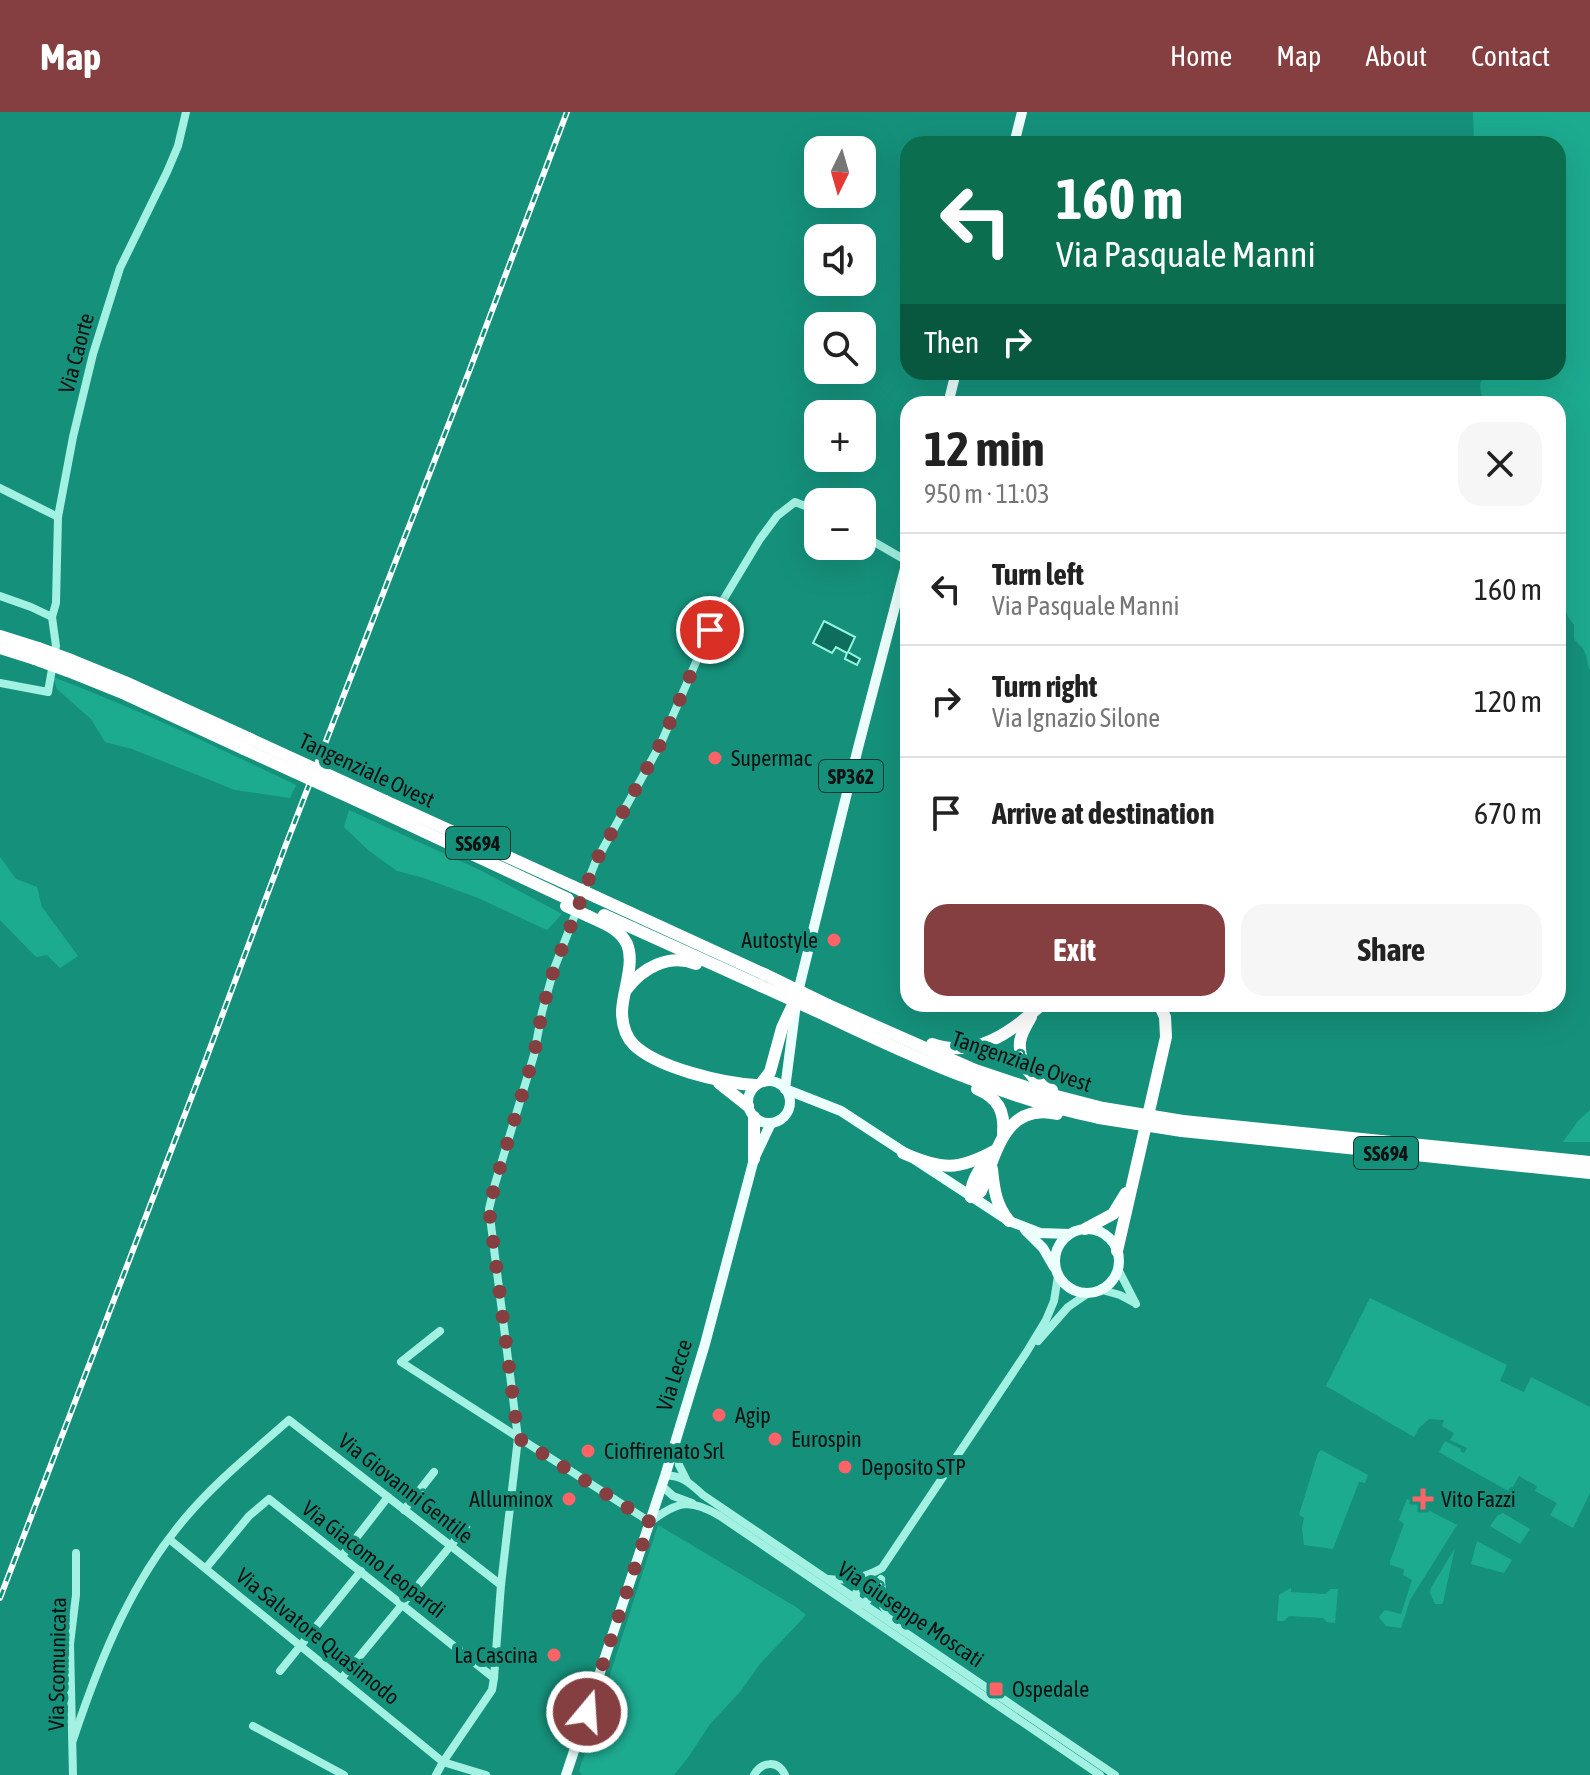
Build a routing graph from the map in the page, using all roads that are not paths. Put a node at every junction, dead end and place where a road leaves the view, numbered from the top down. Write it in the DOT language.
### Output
graph roads {
  1 [pos="186,112"];
  2 [pos="1022,112"];
  3 [pos="1016,136"];
  4 [pos="0,488"];
  5 [pos="804,506"];
  6 [pos="58,517"];
  7 [pos="876,542"];
  8 [pos="900,555"];
  9 [pos="900,589"];
  10 [pos="0,596"];
  11 [pos="52,617"];
  12 [pos="0,636"];
  13 [pos="0,648"];
  14 [pos="36,653"];
  15 [pos="0,683"];
  16 [pos="383,806"];
  17 [pos="569,897"];
  18 [pos="591,907"];
  19 [pos="759,981"];
  20 [pos="624,993"];
  21 [pos="797,996"];
  22 [pos="827,1010"];
  23 [pos="1033,1012"];
  24 [pos="1036,1012"];
  25 [pos="1163,1012"];
  26 [pos="850,1015"];
  27 [pos="864,1034"];
  28 [pos="779,1039"];
  29 [pos="789,1061"];
  30 [pos="713,1079"];
  31 [pos="759,1083"];
  32 [pos="785,1089"];
  33 [pos="751,1111"];
  34 [pos="788,1111"];
  35 [pos="841,1111"];
  36 [pos="1099,1111"];
  37 [pos="771,1123"];
  38 [pos="1183,1126"];
  39 [pos="1003,1133"];
  40 [pos="996,1150"];
  41 [pos="903,1153"];
  42 [pos="754,1159"];
  43 [pos="1590,1162"];
  44 [pos="992,1165"];
  45 [pos="1590,1173"];
  46 [pos="1133,1179"];
  47 [pos="971,1197"];
  48 [pos="1009,1221"];
  49 [pos="1023,1228"];
  50 [pos="1085,1229"];
  51 [pos="1069,1234"];
  52 [pos="1117,1251"];
  53 [pos="1118,1269"];
  54 [pos="1056,1273"];
  55 [pos="1102,1290"];
  56 [pos="1087,1294"];
  57 [pos="440,1331"];
  58 [pos="1026,1353"];
  59 [pos="518,1438"];
  60 [pos="676,1439"];
  61 [pos="434,1472"];
  62 [pos="664,1481"];
  63 [pos="688,1481"];
  64 [pos="388,1497"];
  65 [pos="692,1503"];
  66 [pos="404,1510"];
  67 [pos="650,1522"];
  68 [pos="466,1527"];
  69 [pos="169,1539"];
  70 [pos="450,1545"];
  71 [pos="76,1553"];
  72 [pos="342,1556"];
  73 [pos="206,1568"];
  74 [pos="882,1568"];
  75 [pos="361,1571"];
  76 [pos="868,1576"];
  77 [pos="827,1579"];
  78 [pos="881,1579"];
  79 [pos="501,1585"];
  80 [pos="858,1603"];
  81 [pos="403,1605"];
  82 [pos="895,1626"];
  83 [pos="301,1646"];
  84 [pos="280,1671"];
  85 [pos="494,1678"];
  86 [pos="341,1679"];
  87 [pos="253,1726"];
  88 [pos="73,1740"];
  89 [pos="443,1762"];
  90 [pos="73,1775"];
  91 [pos="344,1775"];
  92 [pos="436,1775"];
  93 [pos="486,1775"];
  94 [pos="566,1775"];
  95 [pos="754,1775"];
  96 [pos="785,1775"];
  97 [pos="1100,1775"];
  98 [pos="1115,1775"];
  1 -- 6 [label="street, Via Caorte"];
  2 -- 3 [label="main road"];
  4 -- 6 [label="street"];
  5 -- 59 [label="street"];
  6 -- 11 [label="street, Via Caorte"];
  7 -- 8 [label="street"];
  9 -- 21 [label="main road, SP362"];
  10 -- 11 [label="street"];
  11 -- 15 [label="street, Via Caorte"];
  12 -- 14 [label="highway, Tangenziale Ovest / SS694"];
  13 -- 14 [label="highway, Tangenziale Ovest / SS694"];
  14 -- 16 [label="highway, Tangenziale Ovest / SS694, bridge"];
  16 -- 17 [label="highway, Tangenziale Ovest / SS694"];
  16 -- 17 [label="highway, Tangenziale Ovest / SS694"];
  17 -- 18 [label="highway, bridge"];
  17 -- 18 [label="highway, Tangenziale Ovest / SS694, bridge"];
  18 -- 19 [label="highway, Tangenziale Ovest / SS694"];
  18 -- 20 [label="highway"];
  19 -- 20 [label="highway"];
  19 -- 22 [label="highway, Tangenziale Ovest / SS694, bridge"];
  20 -- 30 [label="highway"];
  21 -- 28 [label="highway"];
  21 -- 29 [label="main road"];
  22 -- 26 [label="highway, Tangenziale Ovest / SS694"];
  22 -- 27 [label="highway, Tangenziale Ovest / SS694"];
  23 -- 26 [label="highway"];
  24 -- 36 [label="highway"];
  25 -- 46 [label="highway"];
  26 -- 36 [label="highway, Tangenziale Ovest / SS694"];
  27 -- 36 [label="highway, Tangenziale Ovest / SS694"];
  27 -- 39 [label="highway"];
  28 -- 29 [label="street"];
  28 -- 31 [label="highway"];
  29 -- 32 [label="main road"];
  30 -- 31 [label="highway"];
  30 -- 33 [label="highway"];
  31 -- 32 [label="main road"];
  31 -- 33 [label="main road"];
  32 -- 34 [label="main road"];
  32 -- 35 [label="main road"];
  33 -- 37 [label="main road"];
  33 -- 42 [label="highway"];
  34 -- 35 [label="main road"];
  34 -- 37 [label="main road"];
  35 -- 41 [label="main road"];
  36 -- 38 [label="highway, Tangenziale Ovest / SS694, bridge"];
  36 -- 39 [label="highway"];
  37 -- 42 [label="main road, Via Lecce"];
  38 -- 43 [label="highway, Tangenziale Ovest / SS694"];
  38 -- 45 [label="highway, Tangenziale Ovest / SS694"];
  39 -- 40 [label="highway"];
  40 -- 41 [label="highway"];
  40 -- 44 [label="highway"];
  40 -- 47 [label="highway"];
  41 -- 47 [label="main road"];
  42 -- 60 [label="main road, Via Lecce"];
  44 -- 47 [label="highway"];
  44 -- 48 [label="highway"];
  46 -- 50 [label="highway"];
  46 -- 52 [label="highway"];
  47 -- 48 [label="main road"];
  48 -- 49 [label="main road"];
  49 -- 51 [label="main road"];
  49 -- 54 [label="main road"];
  50 -- 51 [label="main road"];
  50 -- 52 [label="main road"];
  51 -- 54 [label="main road"];
  52 -- 53 [label="main road"];
  53 -- 55 [label="main road"];
  53 -- 55 [label="street"];
  54 -- 56 [label="main road"];
  54 -- 58 [label="street"];
  55 -- 56 [label="main road"];
  56 -- 58 [label="street"];
  57 -- 59 [label="street"];
  58 -- 74 [label="street"];
  59 -- 67 [label="street"];
  59 -- 79 [label="street"];
  60 -- 62 [label="main road, Via Lecce"];
  60 -- 63 [label="street"];
  61 -- 66 [label="street"];
  62 -- 63 [label="street, Via Giuseppe Moscati"];
  62 -- 65 [label="street, Via Giuseppe Moscati"];
  62 -- 67 [label="main road, Via Lecce"];
  63 -- 77 [label="street, Via Giuseppe Moscati"];
  64 -- 66 [label="street, Via Giovanni Gentile"];
  64 -- 69 [label="street, Via Giovanni Gentile"];
  64 -- 72 [label="street"];
  65 -- 67 [label="street"];
  65 -- 80 [label="street, Via Giuseppe Moscati"];
  66 -- 70 [label="street, Via Giovanni Gentile"];
  67 -- 94 [label="main road, Via Lecce"];
  68 -- 70 [label="street"];
  69 -- 73 [label="street, Via Salvatore Quasimodo"];
  69 -- 88 [label="street"];
  70 -- 79 [label="street, Via Giovanni Gentile"];
  70 -- 81 [label="street"];
  71 -- 88 [label="street, Via Scomunicata"];
  72 -- 73 [label="street, Via Giacomo Leopardi"];
  72 -- 75 [label="street, Via Giacomo Leopardi"];
  73 -- 83 [label="street, Via Salvatore Quasimodo"];
  74 -- 76 [label="street"];
  74 -- 78 [label="street"];
  75 -- 81 [label="street, Via Giacomo Leopardi"];
  75 -- 83 [label="street"];
  76 -- 77 [label="street"];
  76 -- 80 [label="street"];
  77 -- 80 [label="street, Via Giuseppe Moscati"];
  78 -- 80 [label="street"];
  78 -- 82 [label="street"];
  79 -- 85 [label="street"];
  80 -- 82 [label="street, Via Giuseppe Moscati"];
  80 -- 97 [label="street, Via Giuseppe Moscati"];
  81 -- 85 [label="street, Via Giacomo Leopardi"];
  81 -- 86 [label="street"];
  82 -- 98 [label="street, Via Giuseppe Moscati"];
  83 -- 84 [label="street"];
  83 -- 86 [label="street, Via Salvatore Quasimodo"];
  85 -- 89 [label="street"];
  86 -- 89 [label="street, Via Salvatore Quasimodo"];
  87 -- 91 [label="street"];
  88 -- 90 [label="street, Via Scomunicata"];
  89 -- 92 [label="street"];
  89 -- 93 [label="street"];
  95 -- 96 [label="street"];
}
